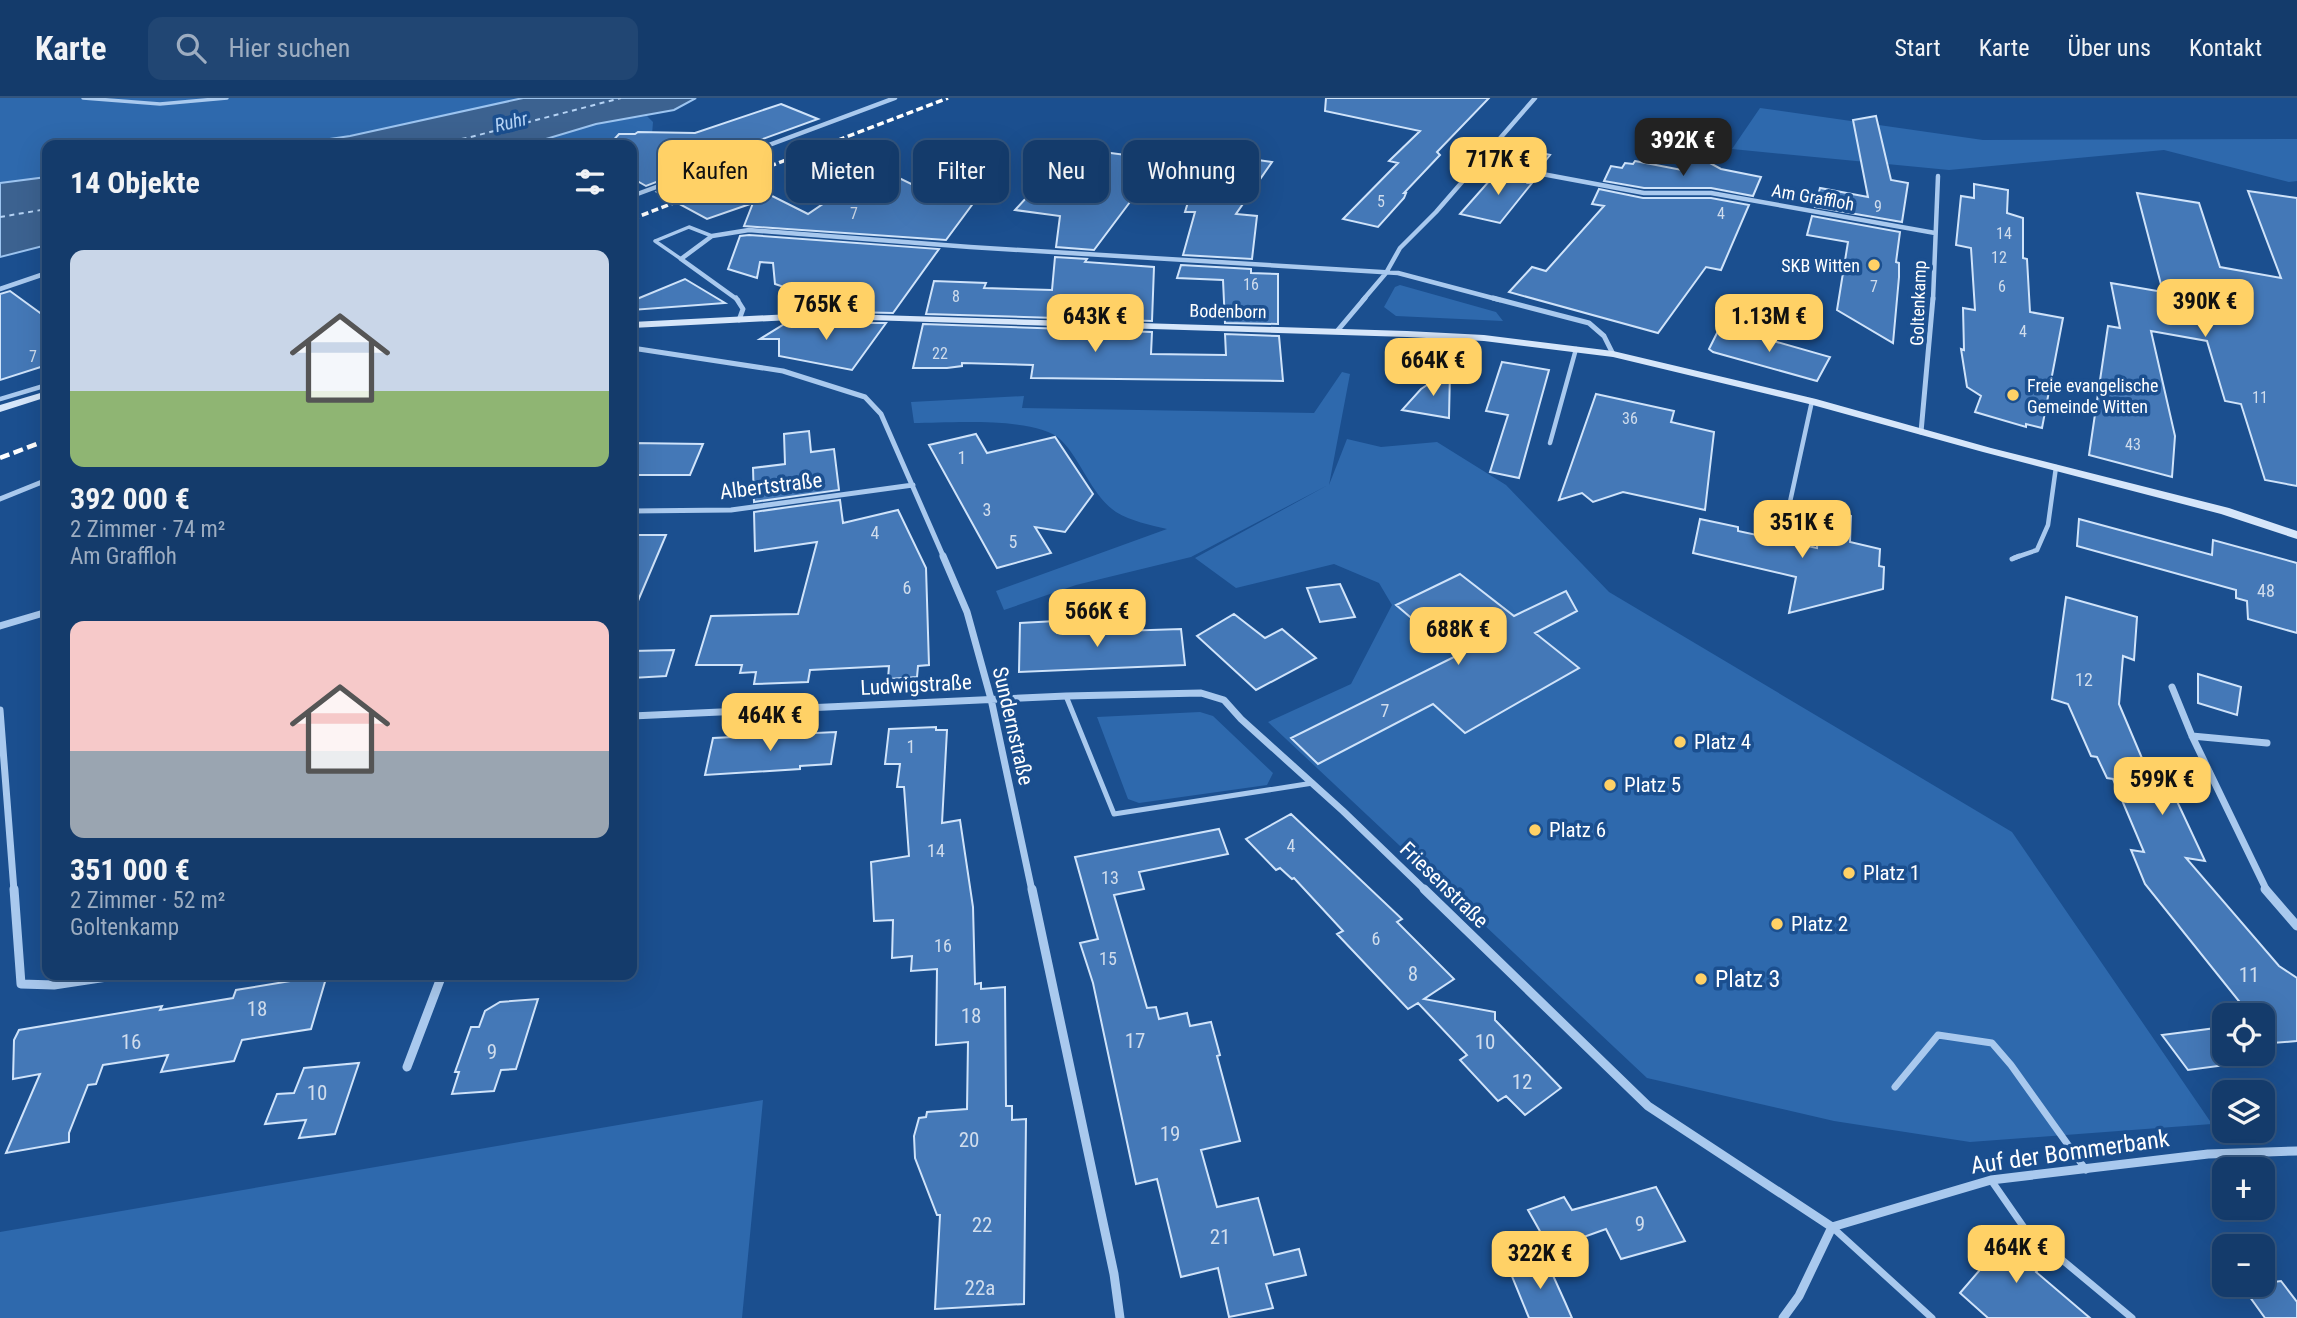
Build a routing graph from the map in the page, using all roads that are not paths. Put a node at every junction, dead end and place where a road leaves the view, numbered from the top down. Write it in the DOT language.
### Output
graph roads {
  1 [pos="83,98"];
  2 [pos="227,98"];
  3 [pos="895,98"];
  4 [pos="1535,98"];
  5 [pos="1478,162"];
  6 [pos="1938,176"];
  7 [pos="637,194"];
  8 [pos="1935,233"];
  9 [pos="712,236"];
  10 [pos="681,258"];
  11 [pos="1386,273"];
  12 [pos="42,275"];
  13 [pos="0,289"];
  14 [pos="739,320"];
  15 [pos="637,325"];
  16 [pos="1338,330"];
  17 [pos="637,349"];
  18 [pos="1576,349"];
  19 [pos="1613,354"];
  20 [pos="42,386"];
  21 [pos="42,396"];
  22 [pos="0,399"];
  23 [pos="1812,401"];
  24 [pos="0,410"];
  25 [pos="1921,432"];
  26 [pos="1550,443"];
  27 [pos="2056,467"];
  28 [pos="42,482"];
  29 [pos="913,485"];
  30 [pos="0,499"];
  31 [pos="637,511"];
  32 [pos="1783,534"];
  33 [pos="2297,534"];
  34 [pos="2012,559"];
  35 [pos="42,613"];
  36 [pos="0,626"];
  37 [pos="2172,687"];
  38 [pos="1066,696"];
  39 [pos="991,699"];
  40 [pos="0,710"];
  41 [pos="637,716"];
  42 [pos="2192,736"];
  43 [pos="2267,743"];
  44 [pos="1313,783"];
  45 [pos="2297,926"];
  46 [pos="87,980"];
  47 [pos="440,980"];
  48 [pos="407,1067"];
  49 [pos="1895,1087"];
  50 [pos="2297,1150"];
  51 [pos="2086,1170"];
  52 [pos="1991,1180"];
  53 [pos="1832,1227"];
  54 [pos="1120,1318"];
  55 [pos="1783,1318"];
  56 [pos="1932,1318"];
  57 [pos="2132,1318"];
  1 -- 2 [label="lane"];
  3 -- 7 [label="street"];
  4 -- 5 [label="street"];
  5 -- 8 [label="street, Am Graffloh"];
  5 -- 11 [label="street"];
  6 -- 8 [label="street, Goltenkamp"];
  8 -- 25 [label="street, Goltenkamp"];
  9 -- 10 [label="street"];
  9 -- 10 [label="lane"];
  9 -- 11 [label="street"];
  10 -- 14 [label="street"];
  11 -- 16 [label="street"];
  11 -- 19 [label="street"];
  12 -- 13 [label="street"];
  14 -- 15 [label="main road, Bodenborn"];
  14 -- 16 [label="main road, Bodenborn"];
  16 -- 18 [label="main road, Bodenborn"];
  17 -- 29 [label="street, Sundernstraße"];
  18 -- 19 [label="main road, Bodenborn"];
  18 -- 26 [label="lane"];
  19 -- 23 [label="main road, Bodenborn"];
  20 -- 22 [label="lane"];
  21 -- 24 [label="main road"];
  23 -- 25 [label="main road, Bodenborn"];
  23 -- 32 [label="lane"];
  25 -- 27 [label="main road, Bodenborn"];
  27 -- 33 [label="main road, Bodenborn"];
  27 -- 34 [label="lane"];
  28 -- 30 [label="street"];
  29 -- 31 [label="street, Albertstraße"];
  29 -- 39 [label="street, Sundernstraße"];
  35 -- 36 [label="street"];
  37 -- 42 [label="street"];
  38 -- 39 [label="street, Friesenstraße"];
  38 -- 44 [label="street, Friesenstraße"];
  38 -- 44 [label="lane"];
  39 -- 41 [label="street, Ludwigstraße"];
  39 -- 54 [label="street, Sundernstraße"];
  40 -- 46 [label="street"];
  42 -- 43 [label="street"];
  42 -- 45 [label="street"];
  44 -- 53 [label="street, Friesenstraße"];
  47 -- 48 [label="street"];
  49 -- 51 [label="lane"];
  50 -- 51 [label="street, Auf der Bommerbank"];
  51 -- 52 [label="street, Auf der Bommerbank"];
  52 -- 53 [label="street, Auf der Bommerbank"];
  52 -- 57 [label="lane"];
  53 -- 55 [label="street"];
  53 -- 56 [label="lane"];
}
